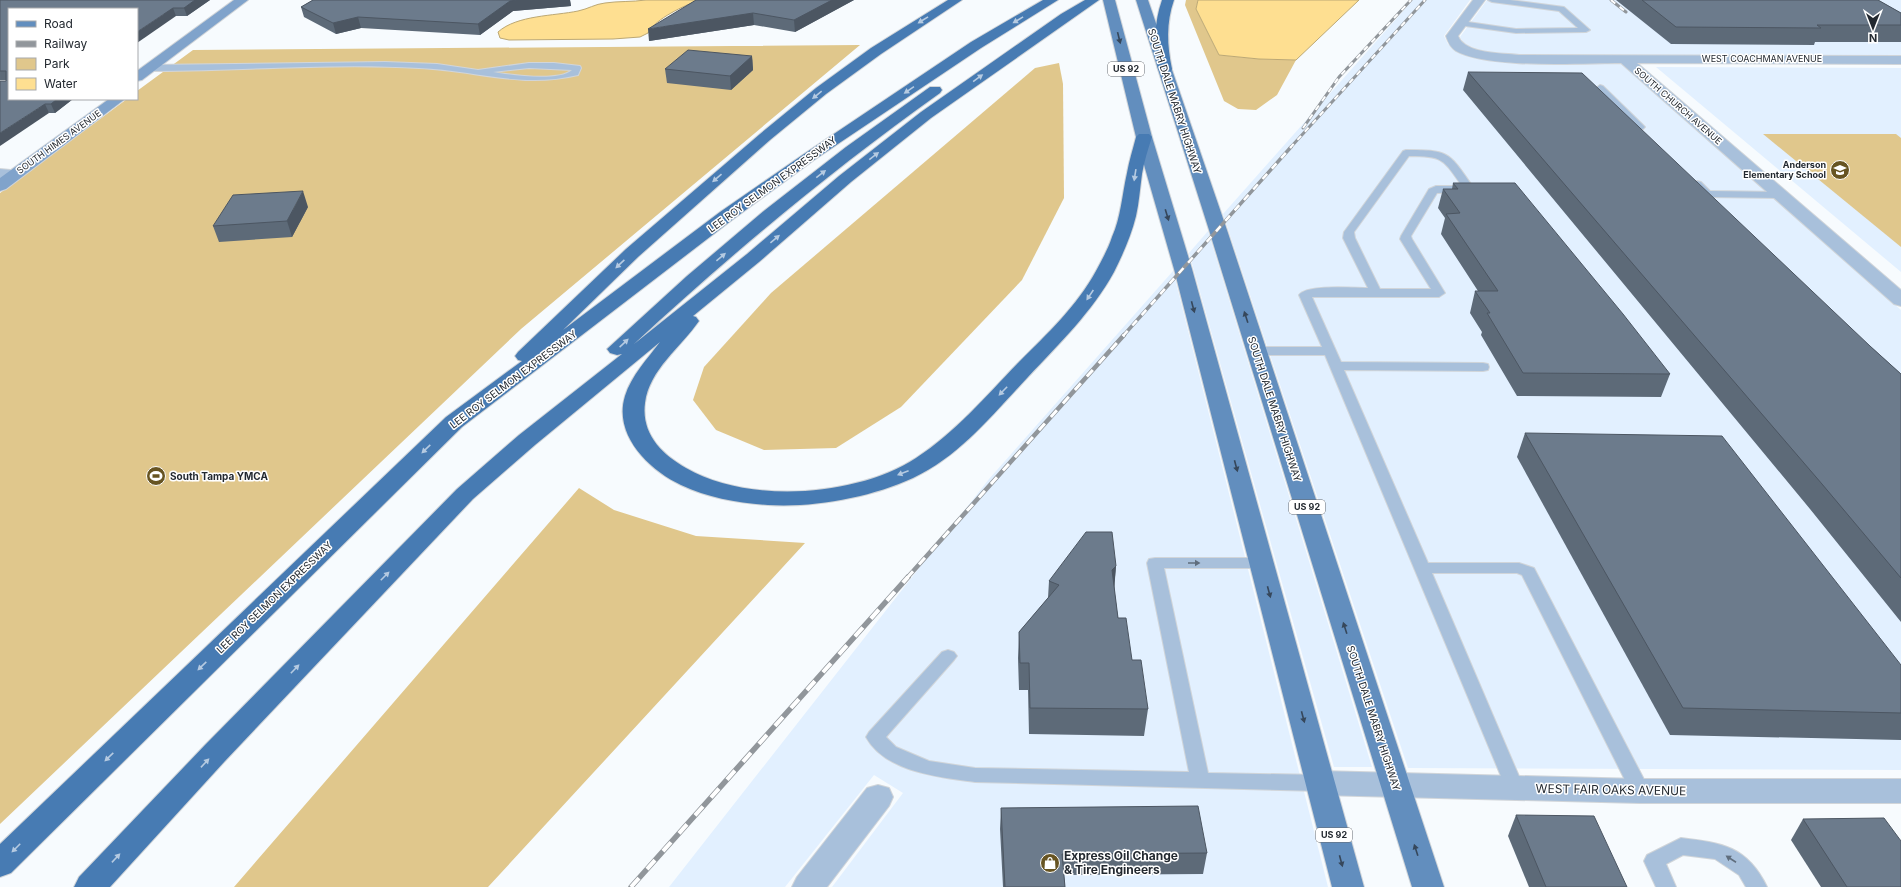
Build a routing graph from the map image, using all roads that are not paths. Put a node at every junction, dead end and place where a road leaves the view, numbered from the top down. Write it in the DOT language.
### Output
graph roads {
  1 [pos="242,0"];
  2 [pos="956,0"];
  3 [pos="1024,0"];
  4 [pos="1093,0"];
  5 [pos="1110,0"];
  6 [pos="1142,0"];
  7 [pos="1168,0"];
  8 [pos="1479,0"];
  9 [pos="1492,0"];
  10 [pos="1064,7"];
  11 [pos="1461,23"];
  12 [pos="1624,59"];
  13 [pos="1901,60"];
  14 [pos="148,68"];
  15 [pos="1165,69"];
  16 [pos="480,72"];
  17 [pos="138,76"];
  18 [pos="1600,88"];
  19 [pos="96,100"];
  20 [pos="116,100"];
  21 [pos="1645,133"];
  22 [pos="1144,137"];
  23 [pos="5,173"];
  24 [pos="1690,178"];
  25 [pos="0,186"];
  26 [pos="1707,194"];
  27 [pos="1780,195"];
  28 [pos="1718,205"];
  29 [pos="752,258"];
  30 [pos="1376,292"];
  31 [pos="1901,300"];
  32 [pos="1257,351"];
  33 [pos="1330,351"];
  34 [pos="1337,366"];
  35 [pos="1483,367"];
  36 [pos="454,422"];
  37 [pos="527,440"];
  38 [pos="1261,563"];
  39 [pos="1423,568"];
  40 [pos="948,656"];
  41 [pos="1200,779"];
  42 [pos="1320,783"];
  43 [pos="1395,785"];
  44 [pos="1515,788"];
  45 [pos="1640,791"];
  46 [pos="1901,791"];
  47 [pos="878,797"];
  48 [pos="0,864"];
  49 [pos="90,887"];
  50 [pos="808,887"];
  51 [pos="1348,887"];
  52 [pos="1428,887"];
  53 [pos="1666,887"];
  54 [pos="1757,887"];
  1 -- 14 [label="street"];
  2 -- 36 [label="highway, one-way"];
  3 -- 36 [label="highway"];
  4 -- 10 [label="highway, LEE ROY SELMON EXPRESSWAY"];
  5 -- 22 [label="main road, US 92, one-way"];
  6 -- 15 [label="main road, SOUTH DALE MABRY HIGHWAY / US 92"];
  7 -- 15 [label="highway"];
  8 -- 11 [label="street"];
  9 -- 11 [label="lane"];
  29 -- 10 [label="highway, LEE ROY SELMON EXPRESSWAY, one-way"];
  10 -- 36 [label="highway, LEE ROY SELMON EXPRESSWAY, one-way"];
  37 -- 10 [label="highway, one-way"];
  11 -- 12 [label="street"];
  12 -- 13 [label="street, WEST COACHMAN AVENUE"];
  12 -- 27 [label="street, SOUTH CHURCH AVENUE"];
  14 -- 16 [label="lane"];
  14 -- 17 [label="street"];
  32 -- 15 [label="main road, SOUTH DALE MABRY HIGHWAY / US 92, one-way"];
  16 -- 16 [label="lane"];
  18 -- 21 [label="lane"];
  19 -- 23 [label="street, SOUTH HIMES AVENUE"];
  20 -- 23 [label="street, SOUTH HIMES AVENUE"];
  22 -- 29 [label="highway, one-way"];
  22 -- 38 [label="main road, US 92, one-way"];
  23 -- 25 [label="street, SOUTH HIMES AVENUE"];
  24 -- 26 [label="lane"];
  26 -- 27 [label="lane"];
  26 -- 28 [label="lane"];
  27 -- 31 [label="street, SOUTH CHURCH AVENUE"];
  29 -- 37 [label="highway, LEE ROY SELMON EXPRESSWAY"];
  30 -- 30 [label="lane"];
  30 -- 33 [label="lane"];
  32 -- 33 [label="lane"];
  43 -- 32 [label="main road, SOUTH DALE MABRY HIGHWAY / US 92, one-way"];
  33 -- 34 [label="lane"];
  34 -- 35 [label="lane"];
  34 -- 39 [label="lane"];
  36 -- 48 [label="highway, LEE ROY SELMON EXPRESSWAY, one-way"];
  49 -- 37 [label="highway, LEE ROY SELMON EXPRESSWAY, one-way"];
  41 -- 38 [label="lane, one-way"];
  38 -- 42 [label="main road, US 92, one-way"];
  39 -- 44 [label="lane"];
  39 -- 45 [label="lane"];
  40 -- 41 [label="lane"];
  41 -- 42 [label="lane"];
  42 -- 43 [label="street, WEST FAIR OAKS AVENUE"];
  42 -- 51 [label="main road, US 92, one-way"];
  43 -- 44 [label="street, WEST FAIR OAKS AVENUE"];
  52 -- 43 [label="main road, SOUTH DALE MABRY HIGHWAY / US 92, one-way"];
  44 -- 45 [label="street, WEST FAIR OAKS AVENUE"];
  45 -- 46 [label="street, WEST FAIR OAKS AVENUE"];
  47 -- 50 [label="street"];
  54 -- 53 [label="lane, one-way"];
}
